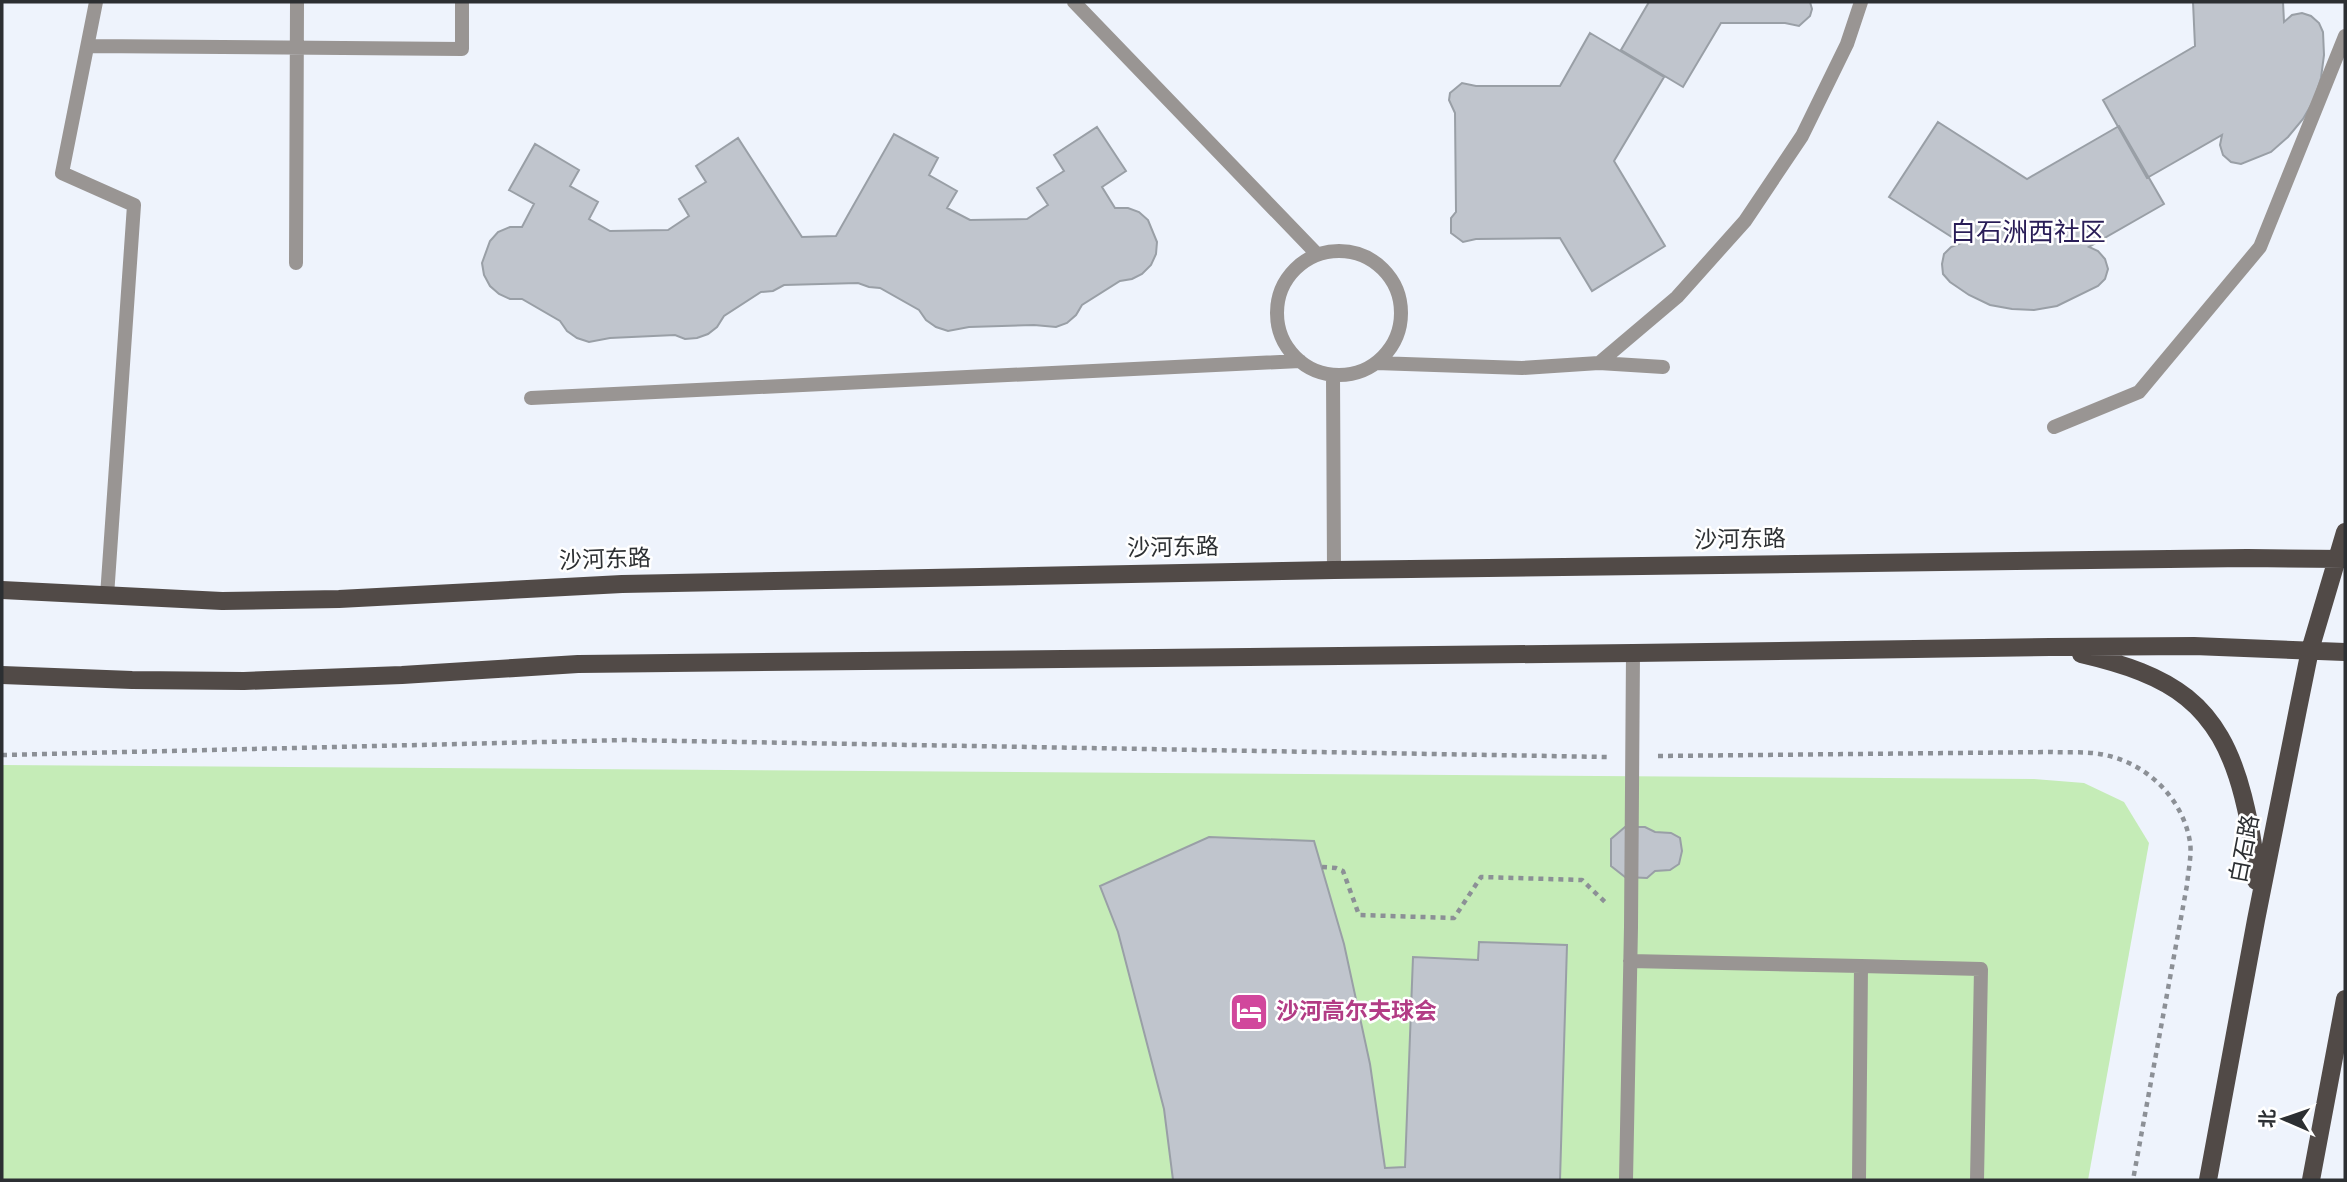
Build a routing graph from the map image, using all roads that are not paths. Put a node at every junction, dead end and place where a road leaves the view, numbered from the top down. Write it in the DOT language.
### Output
graph roads {
  1 [pos="96,2"];
  2 [pos="297,2"];
  3 [pos="462,2"];
  4 [pos="1074,2"];
  5 [pos="1861,2"];
  6 [pos="2345,36"];
  7 [pos="88,46"];
  8 [pos="297,47"];
  9 [pos="1317,254"];
  10 [pos="296,263"];
  11 [pos="1300,361"];
  12 [pos="1376,363"];
  13 [pos="1599,363"];
  14 [pos="1663,367"];
  15 [pos="1333,375"];
  16 [pos="531,397"];
  17 [pos="2054,427"];
  18 [pos="2345,532"];
  19 [pos="2341,559"];
  20 [pos="1334,569"];
  21 [pos="2,590"];
  22 [pos="107,597"];
  23 [pos="2050,647"];
  24 [pos="2310,650"];
  25 [pos="2345,652"];
  26 [pos="1633,653"];
  27 [pos="2,675"];
  28 [pos="2256,920"];
  29 [pos="1630,961"];
  30 [pos="1861,966"];
  31 [pos="2345,999"];
  32 [pos="1626,1180"];
  33 [pos="1859,1180"];
  34 [pos="1977,1180"];
  35 [pos="2208,1180"];
  36 [pos="2311,1180"];
  1 -- 7 [label="street"];
  2 -- 8 [label="street"];
  3 -- 8 [label="street"];
  4 -- 9 [label="street"];
  5 -- 13 [label="street"];
  6 -- 17 [label="street"];
  7 -- 8 [label="street"];
  7 -- 22 [label="street"];
  8 -- 10 [label="street"];
  9 -- 11 [label="street"];
  9 -- 12 [label="street"];
  11 -- 15 [label="street"];
  11 -- 16 [label="street"];
  12 -- 13 [label="street"];
  12 -- 15 [label="street"];
  13 -- 14 [label="street"];
  15 -- 20 [label="street"];
  18 -- 19 [label="main road, 白石路"];
  19 -- 20 [label="main road, 沙河东路"];
  19 -- 24 [label="main road, 白石路"];
  20 -- 22 [label="main road, 沙河东路"];
  21 -- 22 [label="main road, 沙河东路"];
  23 -- 24 [label="main road"];
  23 -- 26 [label="main road"];
  23 -- 28 [label="main road"];
  24 -- 25 [label="main road"];
  24 -- 28 [label="main road, 白石路"];
  26 -- 27 [label="main road"];
  26 -- 29 [label="street"];
  28 -- 35 [label="main road, 白石路"];
  29 -- 30 [label="street"];
  29 -- 32 [label="street"];
  30 -- 33 [label="street"];
  30 -- 34 [label="street"];
  31 -- 36 [label="main road"];
}
